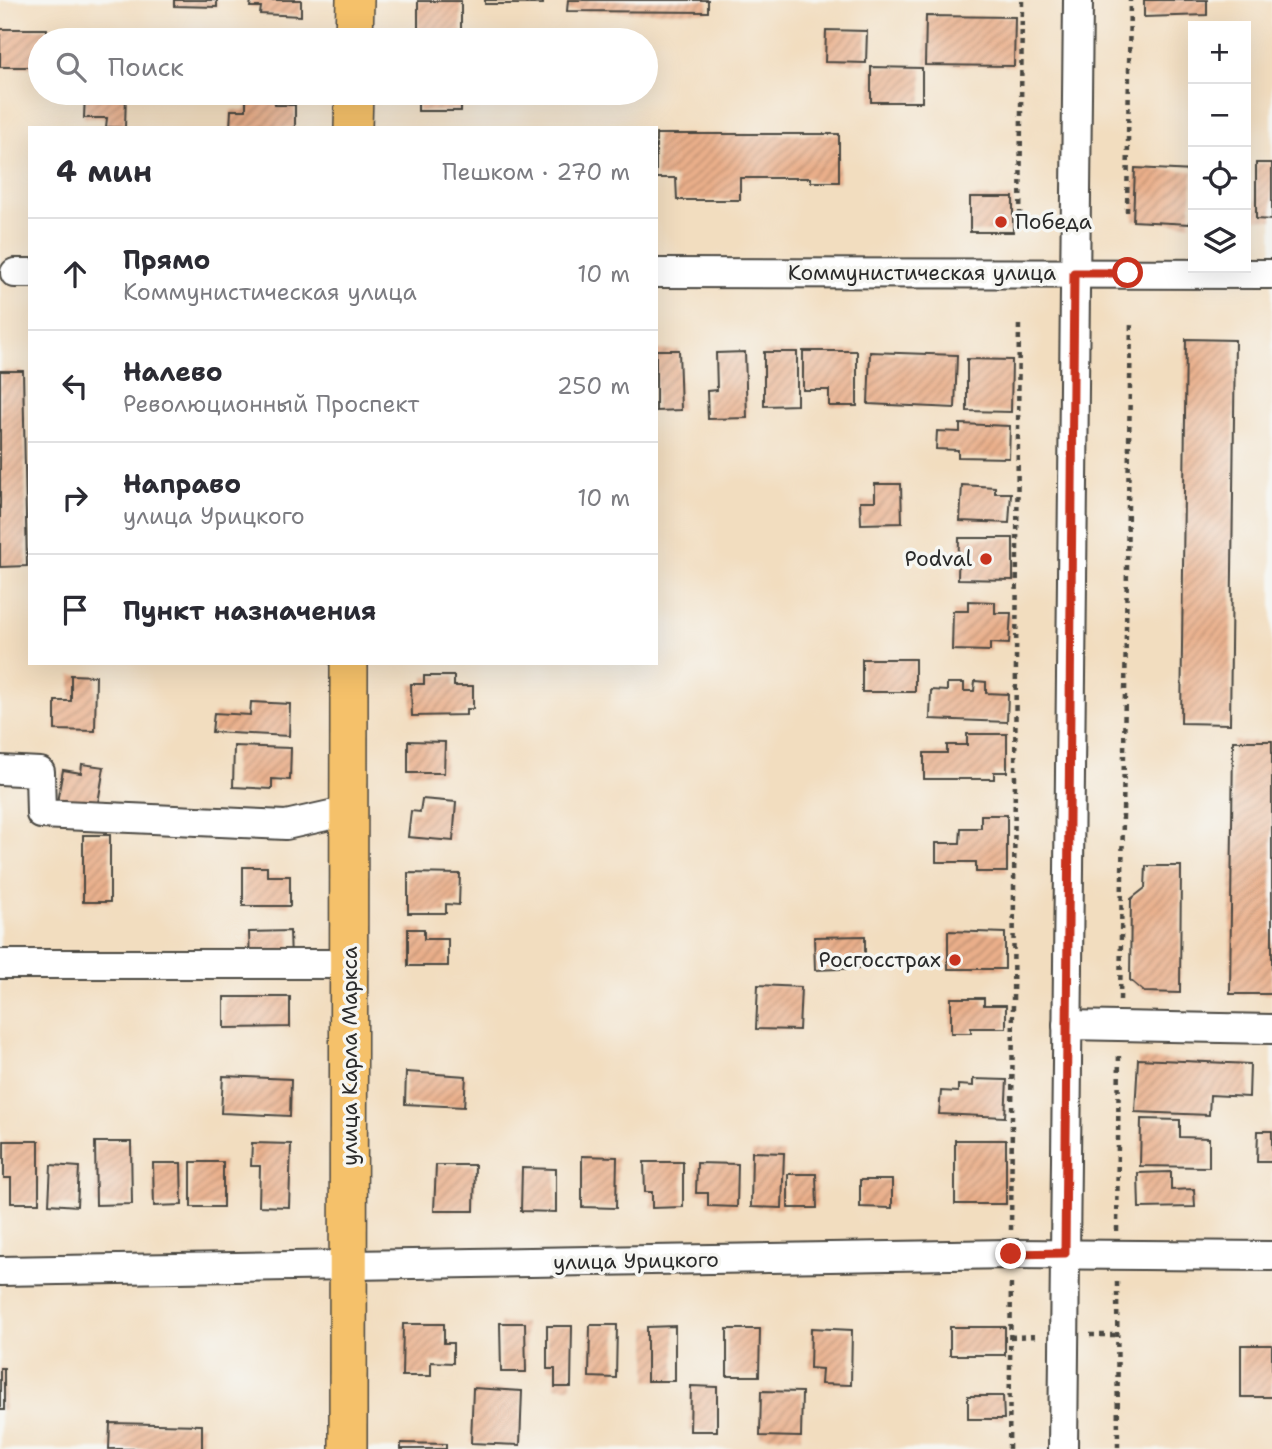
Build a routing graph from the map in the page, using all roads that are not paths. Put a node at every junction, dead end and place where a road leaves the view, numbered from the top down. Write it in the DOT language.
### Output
graph roads {
  1 [pos="355,0"];
  2 [pos="1078,0"];
  3 [pos="354,28"];
  4 [pos="354,105"];
  5 [pos="353,126"];
  6 [pos="658,273"];
  7 [pos="1074,273"];
  8 [pos="1272,274"];
  9 [pos="349,665"];
  10 [pos="0,769"];
  11 [pos="348,811"];
  12 [pos="0,964"];
  13 [pos="350,964"];
  14 [pos="1067,1025"];
  15 [pos="1272,1029"];
  16 [pos="1065,1253"];
  17 [pos="1272,1256"];
  18 [pos="350,1266"];
  19 [pos="0,1271"];
  20 [pos="348,1449"];
  21 [pos="1063,1449"];
  1 -- 3 [label="main road"];
  2 -- 7 [label="street"];
  4 -- 5 [label="main road"];
  6 -- 7 [label="street, Коммунистическая улица"];
  7 -- 8 [label="street, Коммунистическая улица"];
  7 -- 14 [label="street"];
  9 -- 11 [label="main road, улица Карла Маркса"];
  10 -- 11 [label="street"];
  11 -- 13 [label="main road, улица Карла Маркса"];
  12 -- 13 [label="street"];
  13 -- 18 [label="main road, улица Карла Маркса"];
  14 -- 15 [label="street"];
  14 -- 16 [label="street"];
  16 -- 17 [label="street, улица Урицкого"];
  16 -- 18 [label="street, улица Урицкого"];
  16 -- 21 [label="street"];
  18 -- 19 [label="street, улица Урицкого"];
  18 -- 20 [label="main road, улица Карла Маркса"];
}
